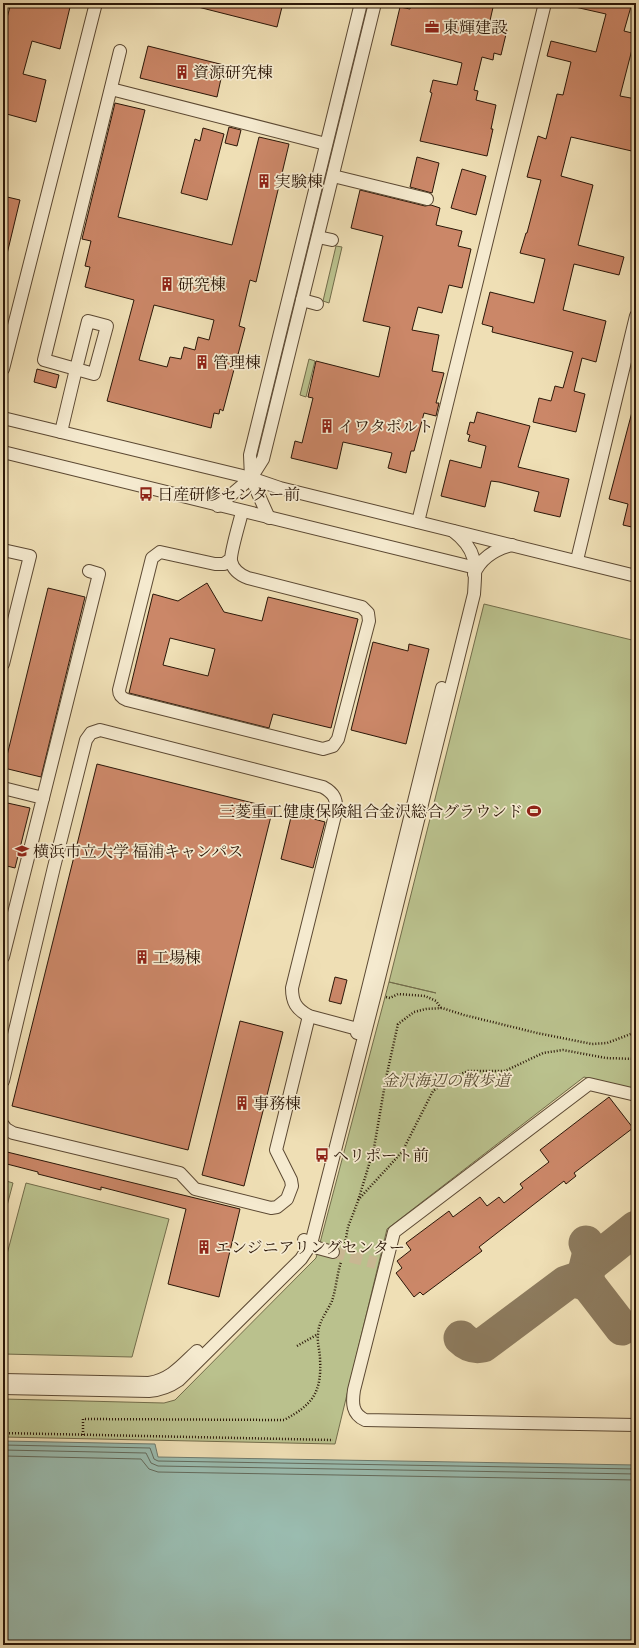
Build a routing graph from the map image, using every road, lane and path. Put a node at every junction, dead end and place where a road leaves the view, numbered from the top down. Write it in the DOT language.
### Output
graph roads {
  1 [pos="96,3"];
  2 [pos="361,3"];
  3 [pos="375,3"];
  4 [pos="545,3"];
  5 [pos="120,51"];
  6 [pos="111,89"];
  7 [pos="326,144"];
  8 [pos="333,176"];
  9 [pos="426,199"];
  10 [pos="318,237"];
  11 [pos="332,240"];
  12 [pos="302,300"];
  13 [pos="316,304"];
  14 [pos="636,316"];
  15 [pos="3,369"];
  16 [pos="3,418"];
  17 [pos="62,432"];
  18 [pos="3,452"];
  19 [pos="251,478"];
  20 [pos="218,506"];
  21 [pos="242,512"];
  22 [pos="269,518"];
  23 [pos="418,522"];
  24 [pos="453,531"];
  25 [pos="512,545"];
  26 [pos="3,550"];
  27 [pos="231,559"];
  28 [pos="577,560"];
  29 [pos="476,568"];
  30 [pos="89,571"];
  31 [pos="636,576"];
  32 [pos="3,664"];
  33 [pos="3,788"];
  34 [pos="43,798"];
  35 [pos="3,957"];
  36 [pos="375,994"];
  37 [pos="442,1008"];
  38 [pos="308,1016"];
  39 [pos="362,1030"];
  40 [pos="636,1032"];
  41 [pos="636,1060"];
  42 [pos="3,1082"];
  43 [pos="636,1095"];
  44 [pos="3,1125"];
  45 [pos="358,1201"];
  46 [pos="307,1242"];
  47 [pos="333,1252"];
  48 [pos="318,1334"];
  49 [pos="297,1346"];
  50 [pos="3,1380"];
  51 [pos="3,1388"];
  52 [pos="636,1425"];
  53 [pos="3,1433"];
  54 [pos="83,1434"];
  55 [pos="333,1440"];
  1 -- 15 [label="street"];
  2 -- 7 [label="street"];
  3 -- 8 [label="street"];
  4 -- 23 [label="street"];
  5 -- 6 [label="street"];
  6 -- 7 [label="street"];
  6 -- 17 [label="street"];
  7 -- 19 [label="street"];
  8 -- 9 [label="street"];
  8 -- 10 [label="street"];
  10 -- 11 [label="street"];
  10 -- 12 [label="street"];
  12 -- 13 [label="street"];
  12 -- 19 [label="street"];
  14 -- 28 [label="street"];
  16 -- 17 [label="street"];
  17 -- 19 [label="street"];
  18 -- 20 [label="street"];
  19 -- 20 [label="street"];
  19 -- 22 [label="street"];
  19 -- 23 [label="street"];
  20 -- 21 [label="street"];
  21 -- 22 [label="street"];
  21 -- 27 [label="street"];
  22 -- 29 [label="street"];
  23 -- 24 [label="street"];
  24 -- 25 [label="street"];
  24 -- 29 [label="street"];
  25 -- 28 [label="street"];
  25 -- 29 [label="street"];
  26 -- 32 [label="street"];
  27 -- 27 [label="street"];
  28 -- 31 [label="street"];
  29 -- 36 [label="street"];
  29 -- 39 [label="street"];
  30 -- 34 [label="street"];
  33 -- 34 [label="street"];
  34 -- 35 [label="street"];
  36 -- 37 [label="path"];
  36 -- 39 [label="street"];
  37 -- 40 [label="path"];
  37 -- 45 [label="path"];
  38 -- 39 [label="street"];
  38 -- 42 [label="street"];
  38 -- 44 [label="street"];
  39 -- 46 [label="street"];
  41 -- 45 [label="path"];
  43 -- 52 [label="street"];
  45 -- 48 [label="path"];
  46 -- 47 [label="street"];
  46 -- 50 [label="street"];
  46 -- 51 [label="street"];
  48 -- 49 [label="path"];
  48 -- 54 [label="path"];
  53 -- 54 [label="path"];
  54 -- 55 [label="path"];
}
